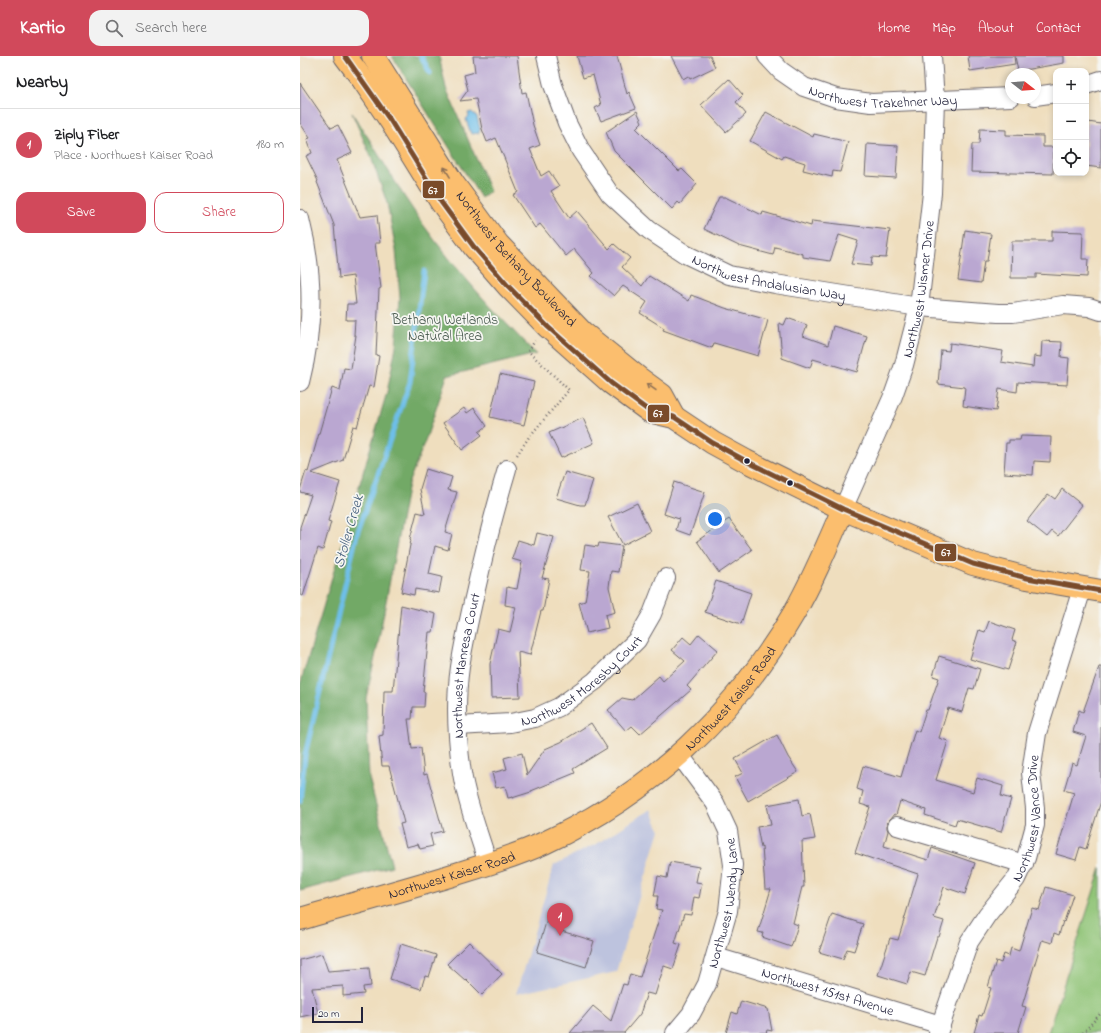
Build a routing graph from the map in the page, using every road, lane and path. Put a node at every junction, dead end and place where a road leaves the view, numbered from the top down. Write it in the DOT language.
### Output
graph roads {
  1 [pos="345,56"];
  2 [pos="373,56"];
  3 [pos="546,56"];
  4 [pos="767,56"];
  5 [pos="932,56"];
  6 [pos="1101,80"];
  7 [pos="1089,84"];
  8 [pos="1053,93"];
  9 [pos="1041,95"];
  10 [pos="1005,97"];
  11 [pos="935,100"];
  12 [pos="300,219"];
  13 [pos="919,307"];
  14 [pos="1101,311"];
  15 [pos="548,327"];
  16 [pos="300,382"];
  17 [pos="674,417"];
  18 [pos="507,469"];
  19 [pos="843,508"];
  20 [pos="666,578"];
  21 [pos="1092,590"];
  22 [pos="458,726"];
  23 [pos="679,754"];
  24 [pos="898,826"];
  25 [pos="488,864"];
  26 [pos="1024,864"];
  27 [pos="300,919"];
  28 [pos="716,957"];
  29 [pos="1101,1013"];
  30 [pos="939,1029"];
  31 [pos="675,1033"];
  32 [pos="1083,1033"];
  1 -- 15 [label="main road, Northwest Bethany Boulevard"];
  17 -- 2 [label="main road, Northwest Bethany Boulevard, one-way"];
  3 -- 13 [label="street, Northwest Andalusian Way"];
  4 -- 11 [label="street, Northwest Trakehner Way"];
  5 -- 11 [label="street, Northwest Wismer Drive"];
  6 -- 7 [label="street"];
  8 -- 9 [label="street"];
  10 -- 11 [label="street, Northwest Trakehner Way"];
  11 -- 13 [label="street, Northwest Wismer Drive"];
  12 -- 16 [label="street"];
  13 -- 14 [label="street, Northwest Andalusian Way"];
  13 -- 19 [label="street, Northwest Wismer Drive"];
  15 -- 17 [label="main road, Northwest Bethany Boulevard"];
  15 -- 18 [label="path"];
  17 -- 19 [label="main road, Northwest Bethany Boulevard"];
  18 -- 22 [label="street, Northwest Manresa Court"];
  19 -- 21 [label="main road"];
  19 -- 23 [label="main road, Northwest Kaiser Road"];
  20 -- 22 [label="street, Northwest Moresby Court"];
  21 -- 26 [label="street, Northwest Vance Drive"];
  22 -- 25 [label="street, Northwest Manresa Court"];
  23 -- 25 [label="main road, Northwest Kaiser Road"];
  23 -- 28 [label="street, Northwest Wendy Lane"];
  24 -- 26 [label="street"];
  25 -- 27 [label="main road, Northwest Kaiser Road"];
  26 -- 30 [label="street, Northwest Vance Drive"];
  28 -- 30 [label="street, Northwest 151st Avenue"];
  28 -- 31 [label="street, Northwest Wendy Lane"];
  29 -- 32 [label="path"];
}
